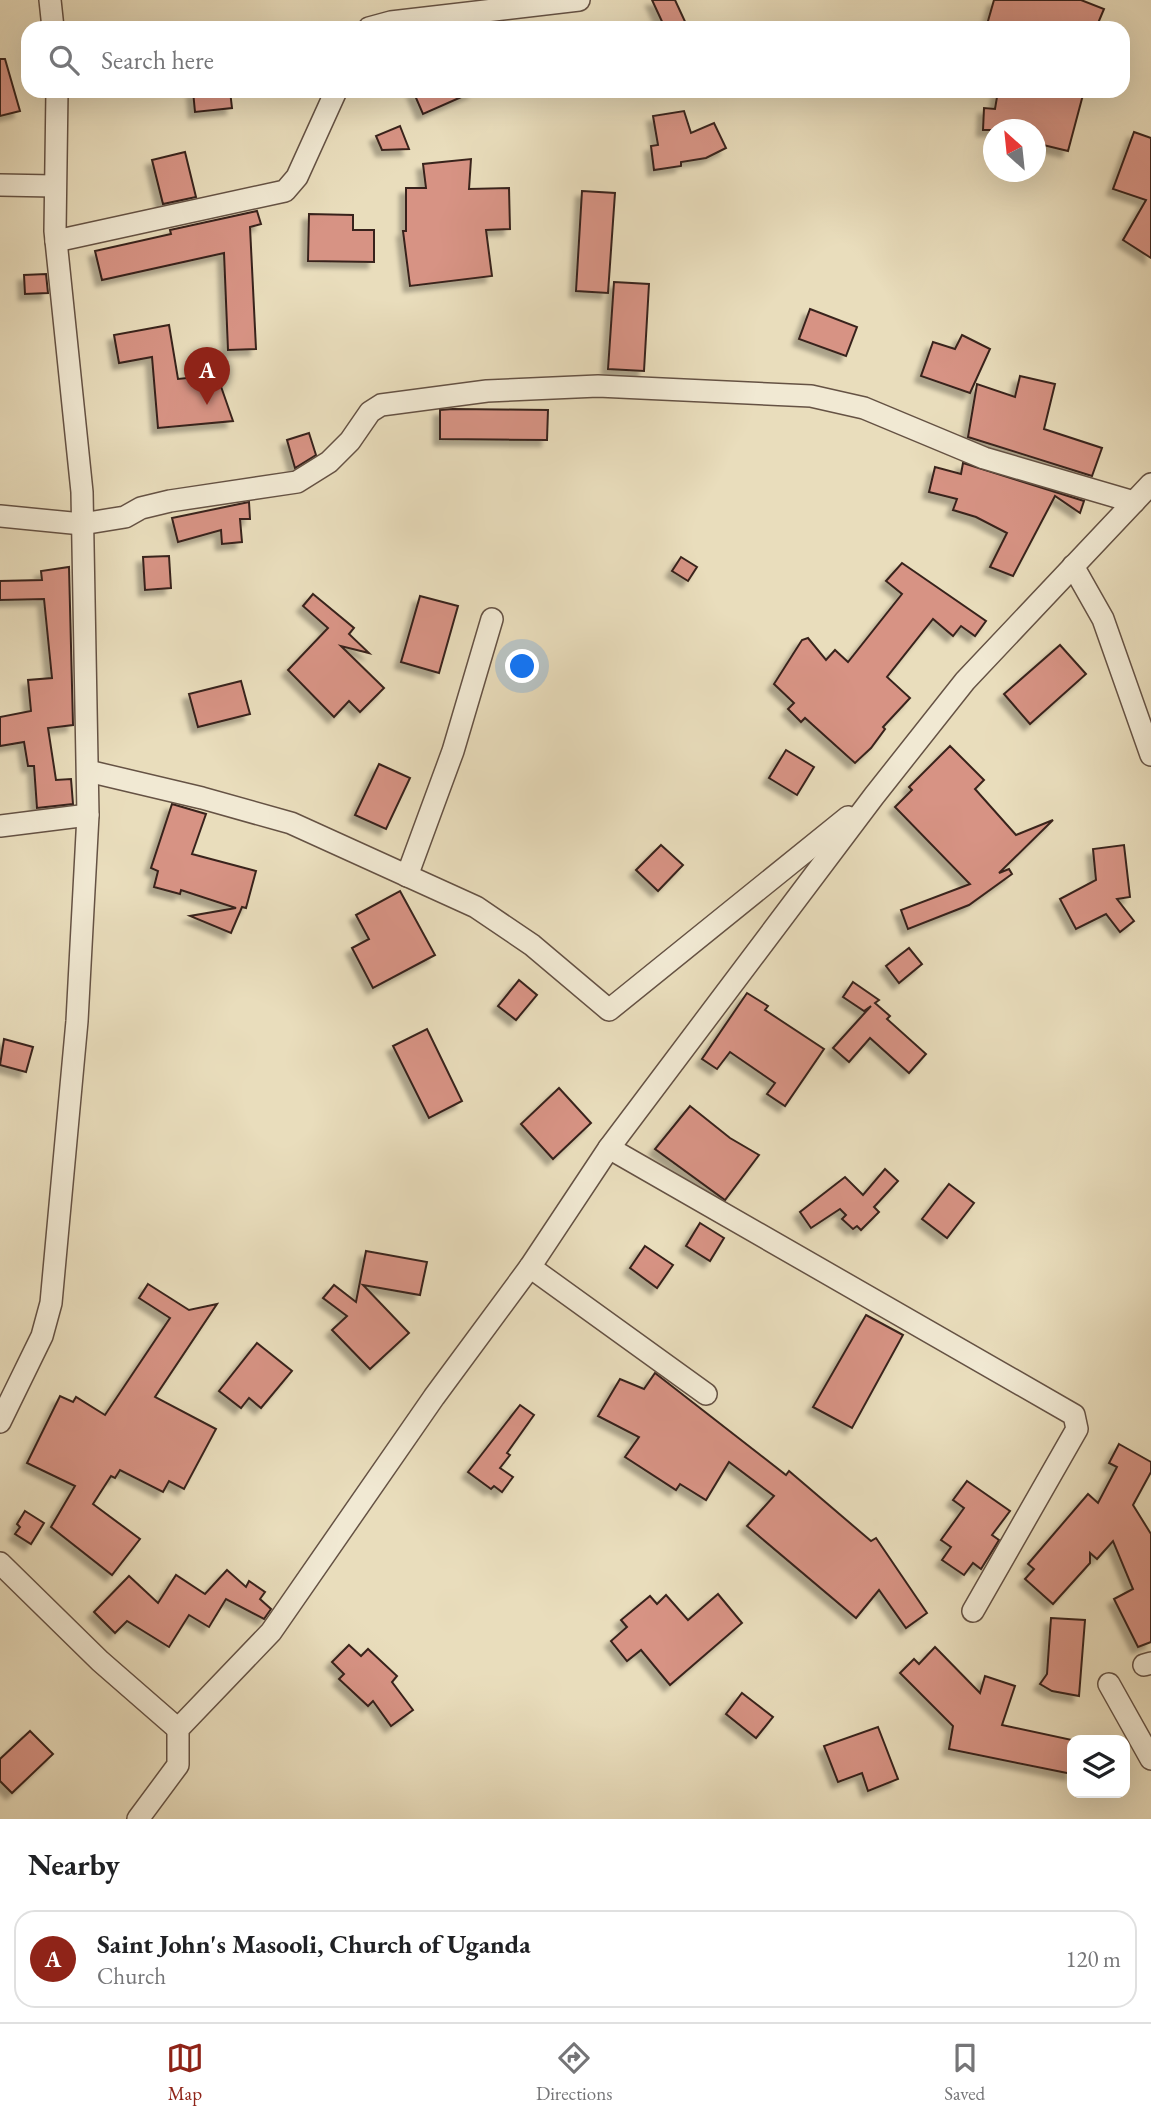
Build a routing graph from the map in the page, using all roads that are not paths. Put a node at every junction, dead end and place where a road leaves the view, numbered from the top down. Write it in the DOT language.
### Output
graph roads {
  1 [pos="50,0"];
  2 [pos="579,0"];
  3 [pos="52,21"];
  4 [pos="400,21"];
  5 [pos="57,98"];
  6 [pos="334,98"];
  7 [pos="0,185"];
  8 [pos="54,186"];
  9 [pos="56,241"];
  10 [pos="1151,484"];
  11 [pos="1134,502"];
  12 [pos="0,516"];
  13 [pos="82,524"];
  14 [pos="1073,566"];
  15 [pos="492,620"];
  16 [pos="1151,755"];
  17 [pos="88,771"];
  18 [pos="874,796"];
  19 [pos="88,815"];
  20 [pos="0,825"];
  21 [pos="407,876"];
  22 [pos="609,1148"];
  23 [pos="530,1267"];
  24 [pos="706,1394"];
  25 [pos="0,1422"];
  26 [pos="0,1563"];
  27 [pos="973,1611"];
  28 [pos="1109,1684"];
  29 [pos="178,1729"];
  30 [pos="1151,1759"];
  31 [pos="138,1819"];
  1 -- 3 [label="street"];
  2 -- 4 [label="street"];
  5 -- 8 [label="street"];
  6 -- 9 [label="street"];
  7 -- 8 [label="street"];
  8 -- 9 [label="street"];
  9 -- 13 [label="street"];
  10 -- 11 [label="street"];
  11 -- 13 [label="street"];
  11 -- 14 [label="street"];
  12 -- 13 [label="street"];
  13 -- 17 [label="street"];
  14 -- 16 [label="street"];
  14 -- 18 [label="street"];
  15 -- 21 [label="street"];
  17 -- 19 [label="street"];
  17 -- 21 [label="street"];
  18 -- 21 [label="street"];
  18 -- 22 [label="street"];
  19 -- 20 [label="street"];
  19 -- 25 [label="street"];
  22 -- 23 [label="street"];
  22 -- 27 [label="street"];
  23 -- 24 [label="street"];
  23 -- 29 [label="street"];
  26 -- 29 [label="street"];
  28 -- 30 [label="street"];
  29 -- 31 [label="street"];
}
